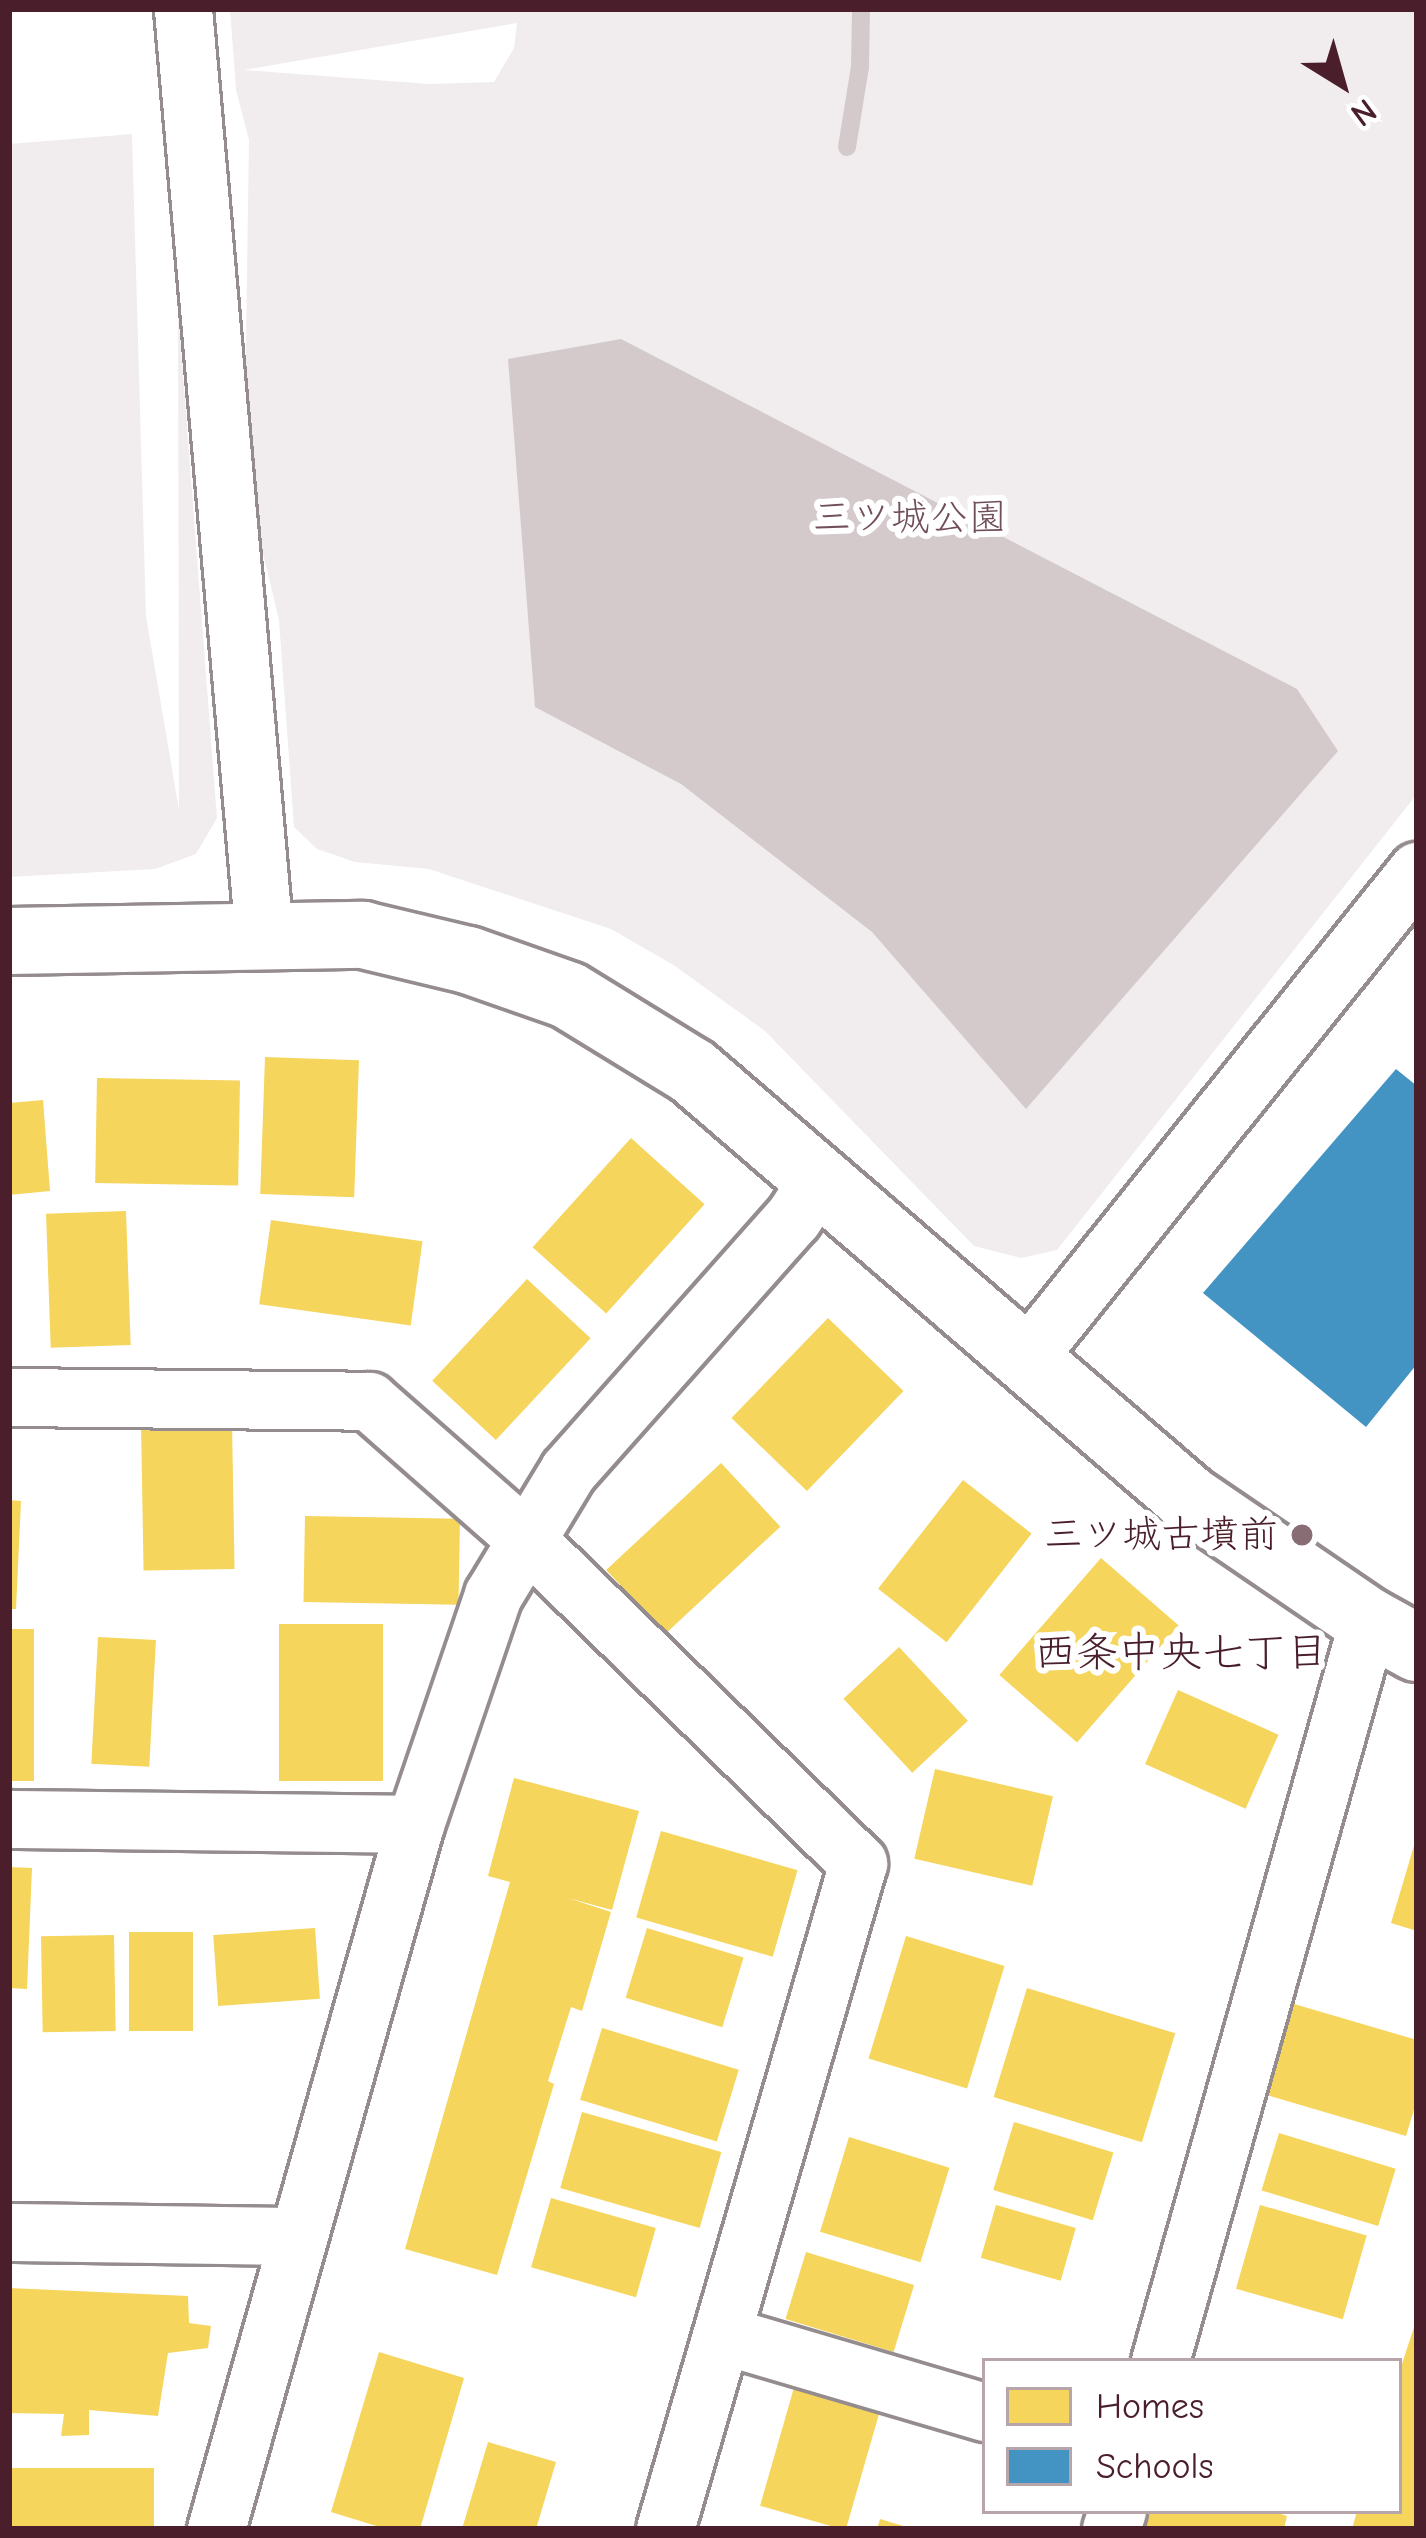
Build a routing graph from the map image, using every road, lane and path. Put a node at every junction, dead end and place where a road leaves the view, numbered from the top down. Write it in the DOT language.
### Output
graph roads {
  1 [pos="183,9"];
  2 [pos="1417,871"];
  3 [pos="264,937"];
  4 [pos="9,941"];
  5 [pos="818,1179"];
  6 [pos="1026,1358"];
  7 [pos="9,1397"];
  8 [pos="526,1540"];
  9 [pos="1392,1635"];
  10 [pos="9,1819"];
  11 [pos="415,1825"];
  12 [pos="9,2233"];
  13 [pos="296,2236"];
  14 [pos="726,2336"];
  15 [pos="1161,2358"];
  16 [pos="982,2411"];
  17 [pos="216,2529"];
  18 [pos="665,2529"];
  1 -- 3 [label="street"];
  2 -- 6 [label="street"];
  3 -- 4 [label="street"];
  3 -- 5 [label="street"];
  5 -- 6 [label="street"];
  5 -- 8 [label="street"];
  6 -- 9 [label="street"];
  7 -- 8 [label="street"];
  8 -- 11 [label="street"];
  8 -- 14 [label="street"];
  9 -- 15 [label="street"];
  10 -- 11 [label="street"];
  11 -- 13 [label="street"];
  12 -- 13 [label="street"];
  13 -- 17 [label="street"];
  14 -- 16 [label="street"];
  14 -- 18 [label="street"];
}
